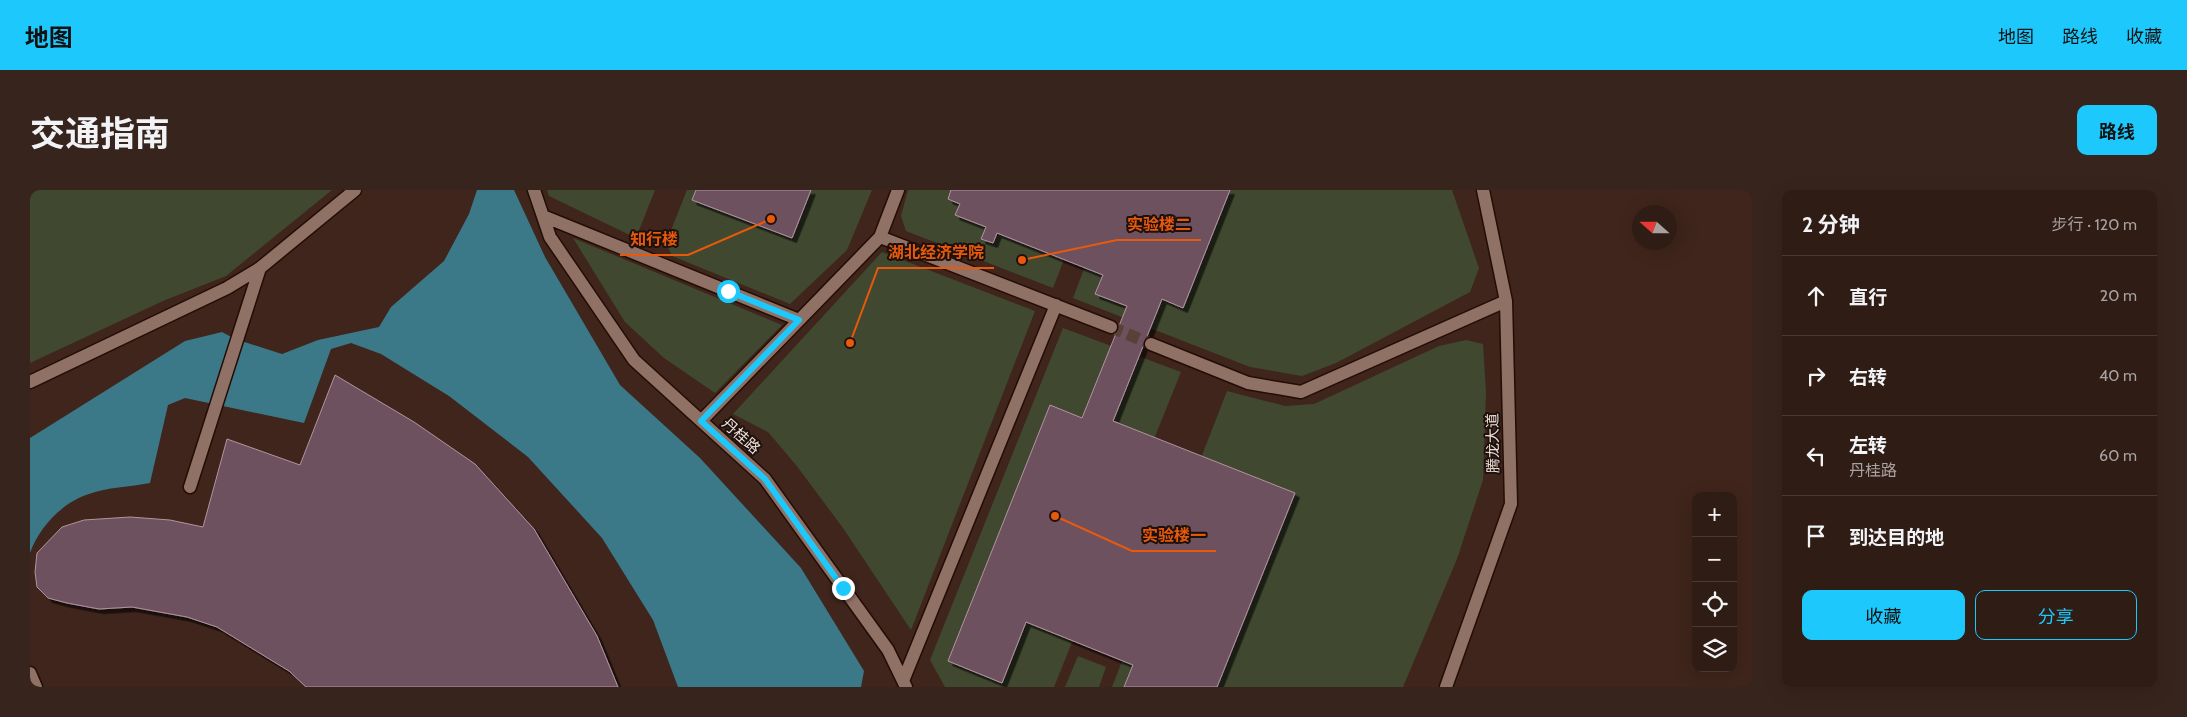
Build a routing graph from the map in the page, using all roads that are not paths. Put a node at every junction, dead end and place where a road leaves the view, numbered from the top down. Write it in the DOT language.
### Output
graph roads {
  1 [pos="355,190"];
  2 [pos="534,190"];
  3 [pos="898,190"];
  4 [pos="1483,190"];
  5 [pos="543,216"];
  6 [pos="880,236"];
  7 [pos="260,268"];
  8 [pos="1506,301"];
  9 [pos="1056,305"];
  10 [pos="799,320"];
  11 [pos="1110,327"];
  12 [pos="1151,344"];
  13 [pos="30,382"];
  14 [pos="701,421"];
  15 [pos="190,487"];
  16 [pos="30,673"];
  17 [pos="905,684"];
  18 [pos="36,687"];
  19 [pos="1446,687"];
  1 -- 7 [label="street"];
  2 -- 5 [label="street, 丹桂路"];
  3 -- 6 [label="street"];
  4 -- 8 [label="street, 腾龙大道"];
  5 -- 10 [label="street"];
  5 -- 14 [label="street, 丹桂路"];
  6 -- 9 [label="street"];
  6 -- 10 [label="street"];
  7 -- 13 [label="street"];
  7 -- 15 [label="street"];
  8 -- 12 [label="street"];
  8 -- 19 [label="street, 腾龙大道"];
  9 -- 11 [label="street"];
  9 -- 17 [label="street"];
  10 -- 14 [label="street"];
  14 -- 17 [label="street, 丹桂路"];
  16 -- 18 [label="street"];
}
